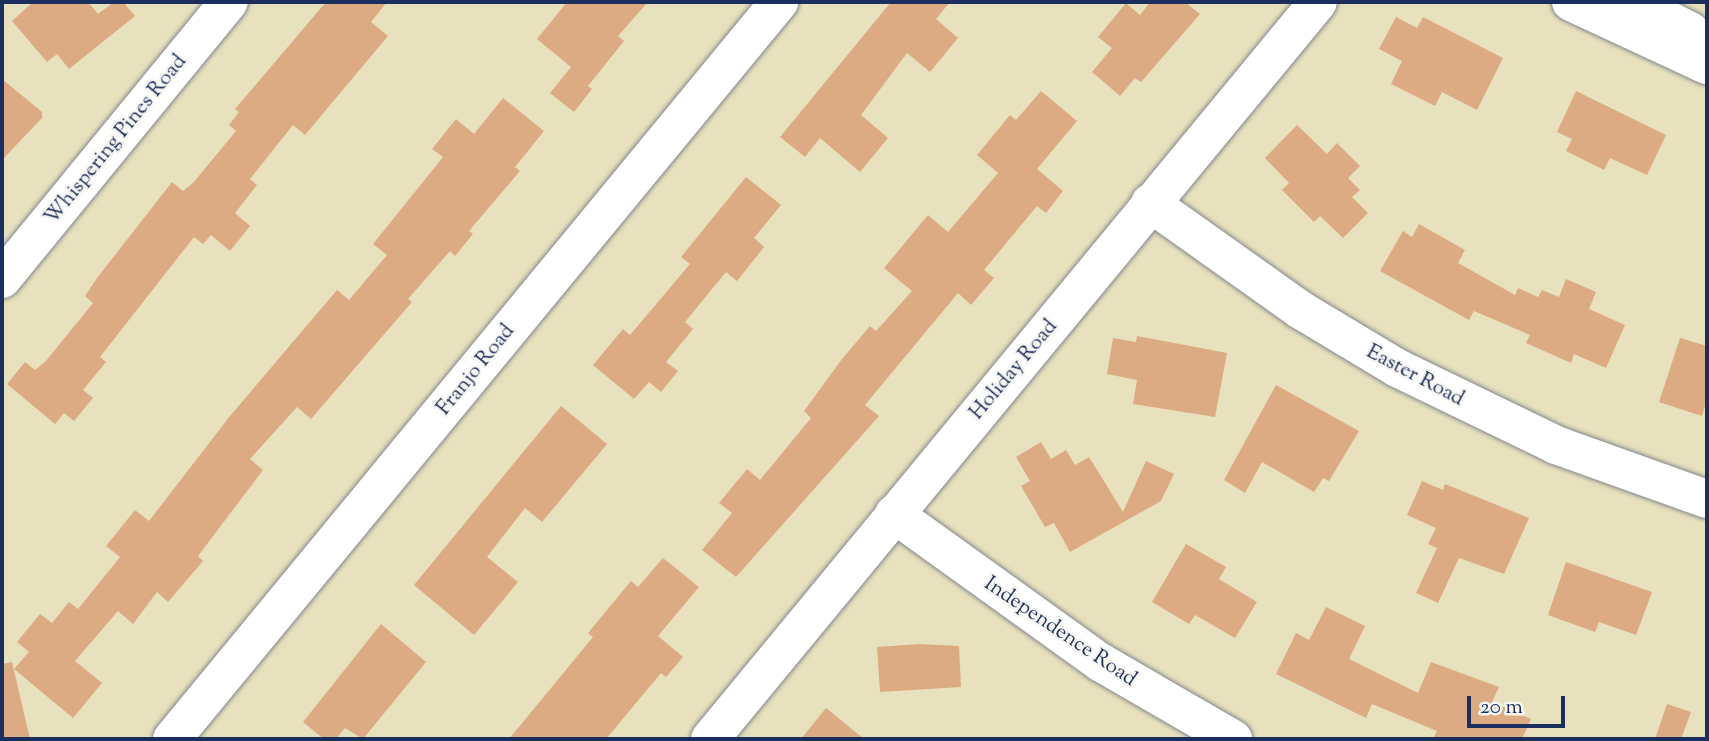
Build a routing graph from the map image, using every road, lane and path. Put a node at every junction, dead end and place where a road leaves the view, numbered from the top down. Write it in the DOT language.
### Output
graph roads {
  1 [pos="229,2"];
  2 [pos="779,2"];
  3 [pos="1318,2"];
  4 [pos="1571,2"];
  5 [pos="1632,2"];
  6 [pos="1707,40"];
  7 [pos="1707,65"];
  8 [pos="1150,203"];
  9 [pos="2,279"];
  10 [pos="1707,499"];
  11 [pos="894,514"];
  12 [pos="1221,737"];
  13 [pos="172,739"];
  14 [pos="710,739"];
  1 -- 9 [label="street, Whispering Pines Road"];
  2 -- 13 [label="street, Franjo Road"];
  3 -- 8 [label="street, Holiday Road"];
  4 -- 7 [label="street"];
  5 -- 6 [label="street"];
  8 -- 10 [label="street, Easter Road"];
  8 -- 11 [label="street, Holiday Road"];
  11 -- 12 [label="street, Independence Road"];
  11 -- 14 [label="street, Holiday Road"];
}
